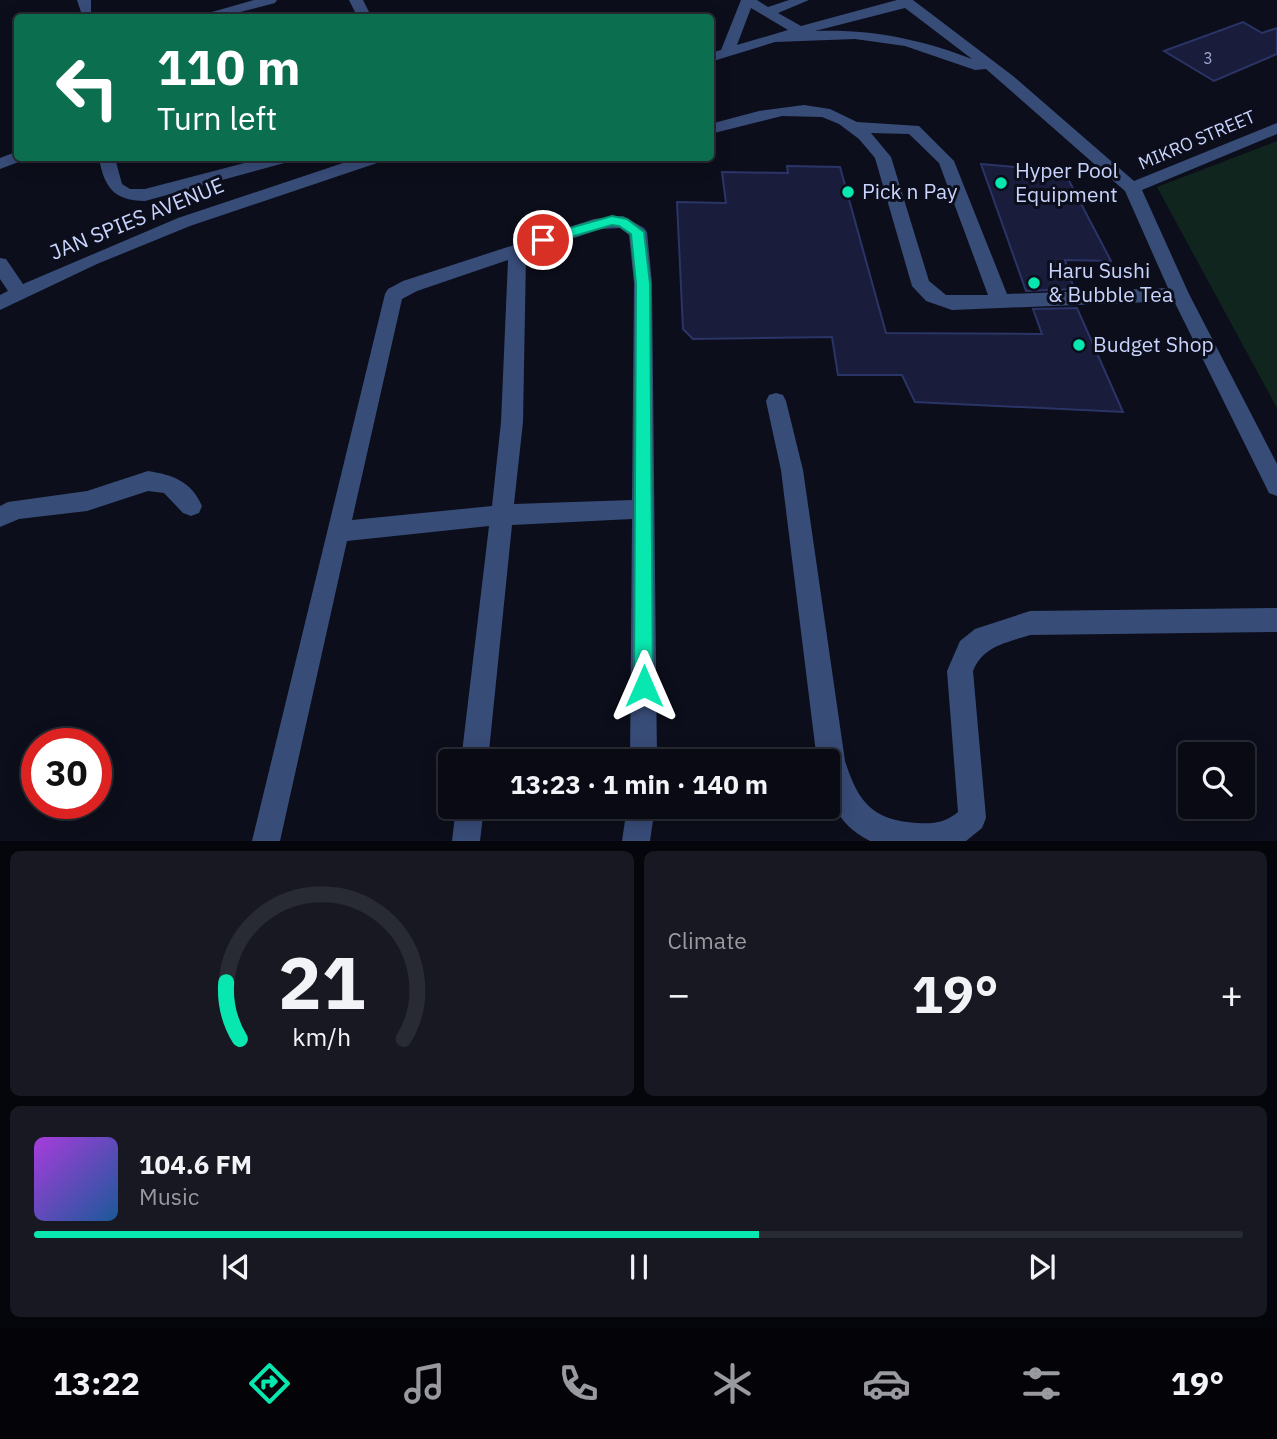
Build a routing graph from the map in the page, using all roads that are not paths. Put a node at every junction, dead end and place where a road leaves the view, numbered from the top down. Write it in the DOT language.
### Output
graph roads {
  1 [pos="270,0"];
  2 [pos="747,0"];
  3 [pos="802,0"];
  4 [pos="906,1"];
  5 [pos="767,12"];
  6 [pos="214,14"];
  7 [pos="799,31"];
  8 [pos="774,37"];
  9 [pos="727,53"];
  10 [pos="714,57"];
  11 [pos="1008,79"];
  12 [pos="851,127"];
  13 [pos="714,128"];
  14 [pos="1277,128"];
  15 [pos="108,161"];
  16 [pos="271,161"];
  17 [pos="364,161"];
  18 [pos="1132,188"];
  19 [pos="517,249"];
  20 [pos="0,264"];
  21 [pos="19,293"];
  22 [pos="1180,294"];
  23 [pos="1000,301"];
  24 [pos="0,303"];
  25 [pos="776,401"];
  26 [pos="1277,486"];
  27 [pos="191,506"];
  28 [pos="643,509"];
  29 [pos="502,515"];
  30 [pos="0,517"];
  31 [pos="339,532"];
  32 [pos="1277,620"];
  33 [pos="476,749"];
  34 [pos="644,749"];
  35 [pos="469,819"];
  36 [pos="639,819"];
  37 [pos="266,841"];
  38 [pos="466,841"];
  39 [pos="636,841"];
  1 -- 6 [label="street"];
  2 -- 5 [label="street"];
  2 -- 9 [label="street"];
  3 -- 5 [label="street"];
  4 -- 7 [label="street"];
  4 -- 11 [label="street"];
  5 -- 7 [label="street"];
  7 -- 8 [label="street"];
  8 -- 9 [label="street"];
  8 -- 11 [label="street"];
  9 -- 10 [label="street"];
  11 -- 18 [label="street"];
  12 -- 13 [label="street"];
  12 -- 23 [label="street"];
  12 -- 23 [label="street"];
  14 -- 18 [label="street, MIKRO STREET"];
  15 -- 16 [label="street"];
  17 -- 21 [label="street, JAN SPIES AVENUE"];
  18 -- 22 [label="street"];
  19 -- 28 [label="street"];
  19 -- 29 [label="street"];
  19 -- 31 [label="street"];
  20 -- 21 [label="street"];
  21 -- 24 [label="street, JAN SPIES AVENUE"];
  22 -- 23 [label="street"];
  22 -- 26 [label="street"];
  25 -- 32 [label="street"];
  27 -- 30 [label="street"];
  28 -- 29 [label="street"];
  28 -- 34 [label="street"];
  29 -- 31 [label="street"];
  29 -- 33 [label="street"];
  31 -- 37 [label="street"];
  35 -- 38 [label="street"];
  36 -- 39 [label="street"];
}
